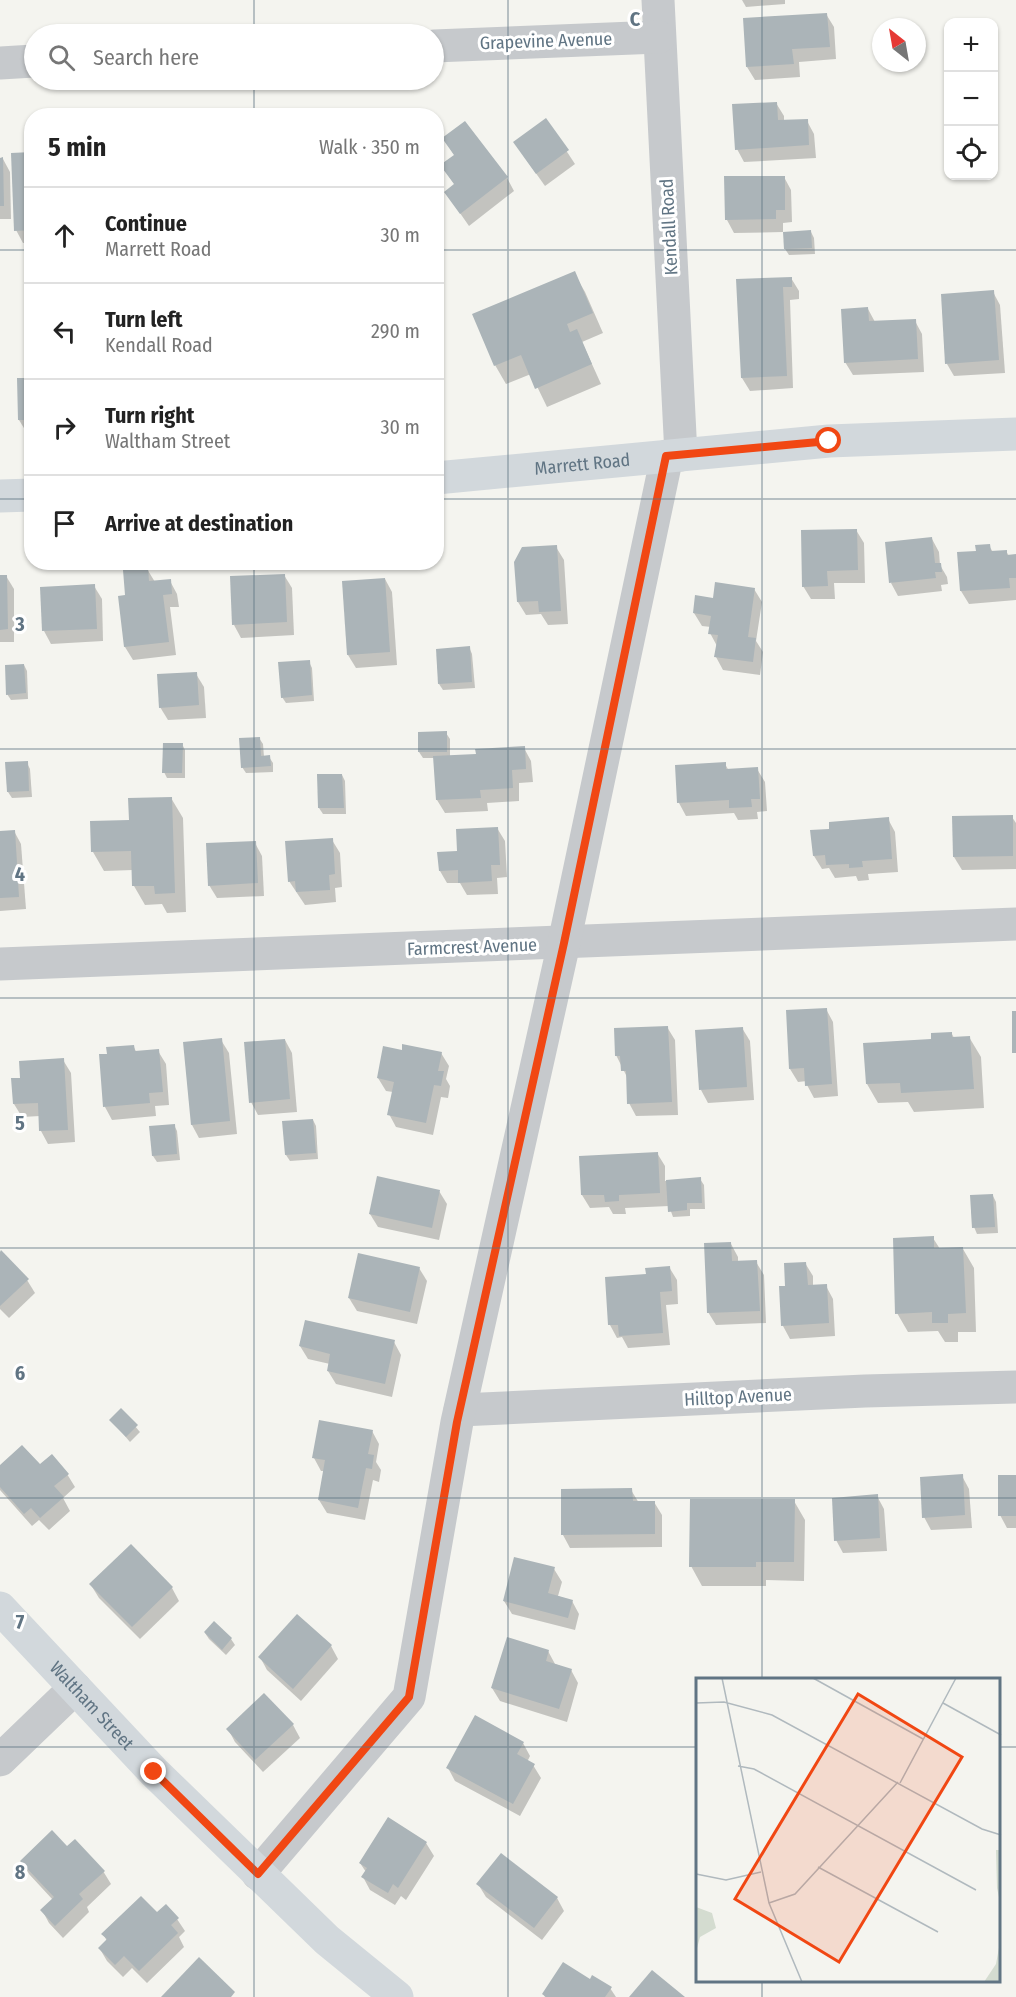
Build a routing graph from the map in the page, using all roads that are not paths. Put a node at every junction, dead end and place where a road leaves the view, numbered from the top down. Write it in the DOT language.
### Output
graph roads {
  1 [pos="658,0"];
  2 [pos="659,38"];
  3 [pos="444,46"];
  4 [pos="24,62"];
  5 [pos="0,63"];
  6 [pos="1016,434"];
  7 [pos="674,456"];
  8 [pos="444,477"];
  9 [pos="24,495"];
  10 [pos="0,496"];
  11 [pos="1016,924"];
  12 [pos="564,943"];
  13 [pos="0,964"];
  14 [pos="1016,1387"];
  15 [pos="460,1410"];
  16 [pos="0,1608"];
  17 [pos="75,1688"];
  18 [pos="0,1760"];
  19 [pos="258,1874"];
  20 [pos="397,1997"];
  1 -- 2 [label="street, Kendall Road"];
  2 -- 3 [label="street, Grapevine Avenue"];
  2 -- 7 [label="street, Kendall Road"];
  4 -- 5 [label="street"];
  6 -- 7 [label="main road, Marrett Road"];
  7 -- 8 [label="main road, Marrett Road"];
  7 -- 12 [label="street, Kendall Road"];
  9 -- 10 [label="main road"];
  11 -- 12 [label="street, Farmcrest Avenue"];
  12 -- 13 [label="street, Farmcrest Avenue"];
  12 -- 15 [label="street, Kendall Road"];
  14 -- 15 [label="street, Hilltop Avenue"];
  15 -- 19 [label="street, Kendall Road"];
  16 -- 17 [label="main road, Waltham Street"];
  17 -- 18 [label="street"];
  17 -- 19 [label="main road, Waltham Street"];
  19 -- 20 [label="main road, Waltham Street"];
}
